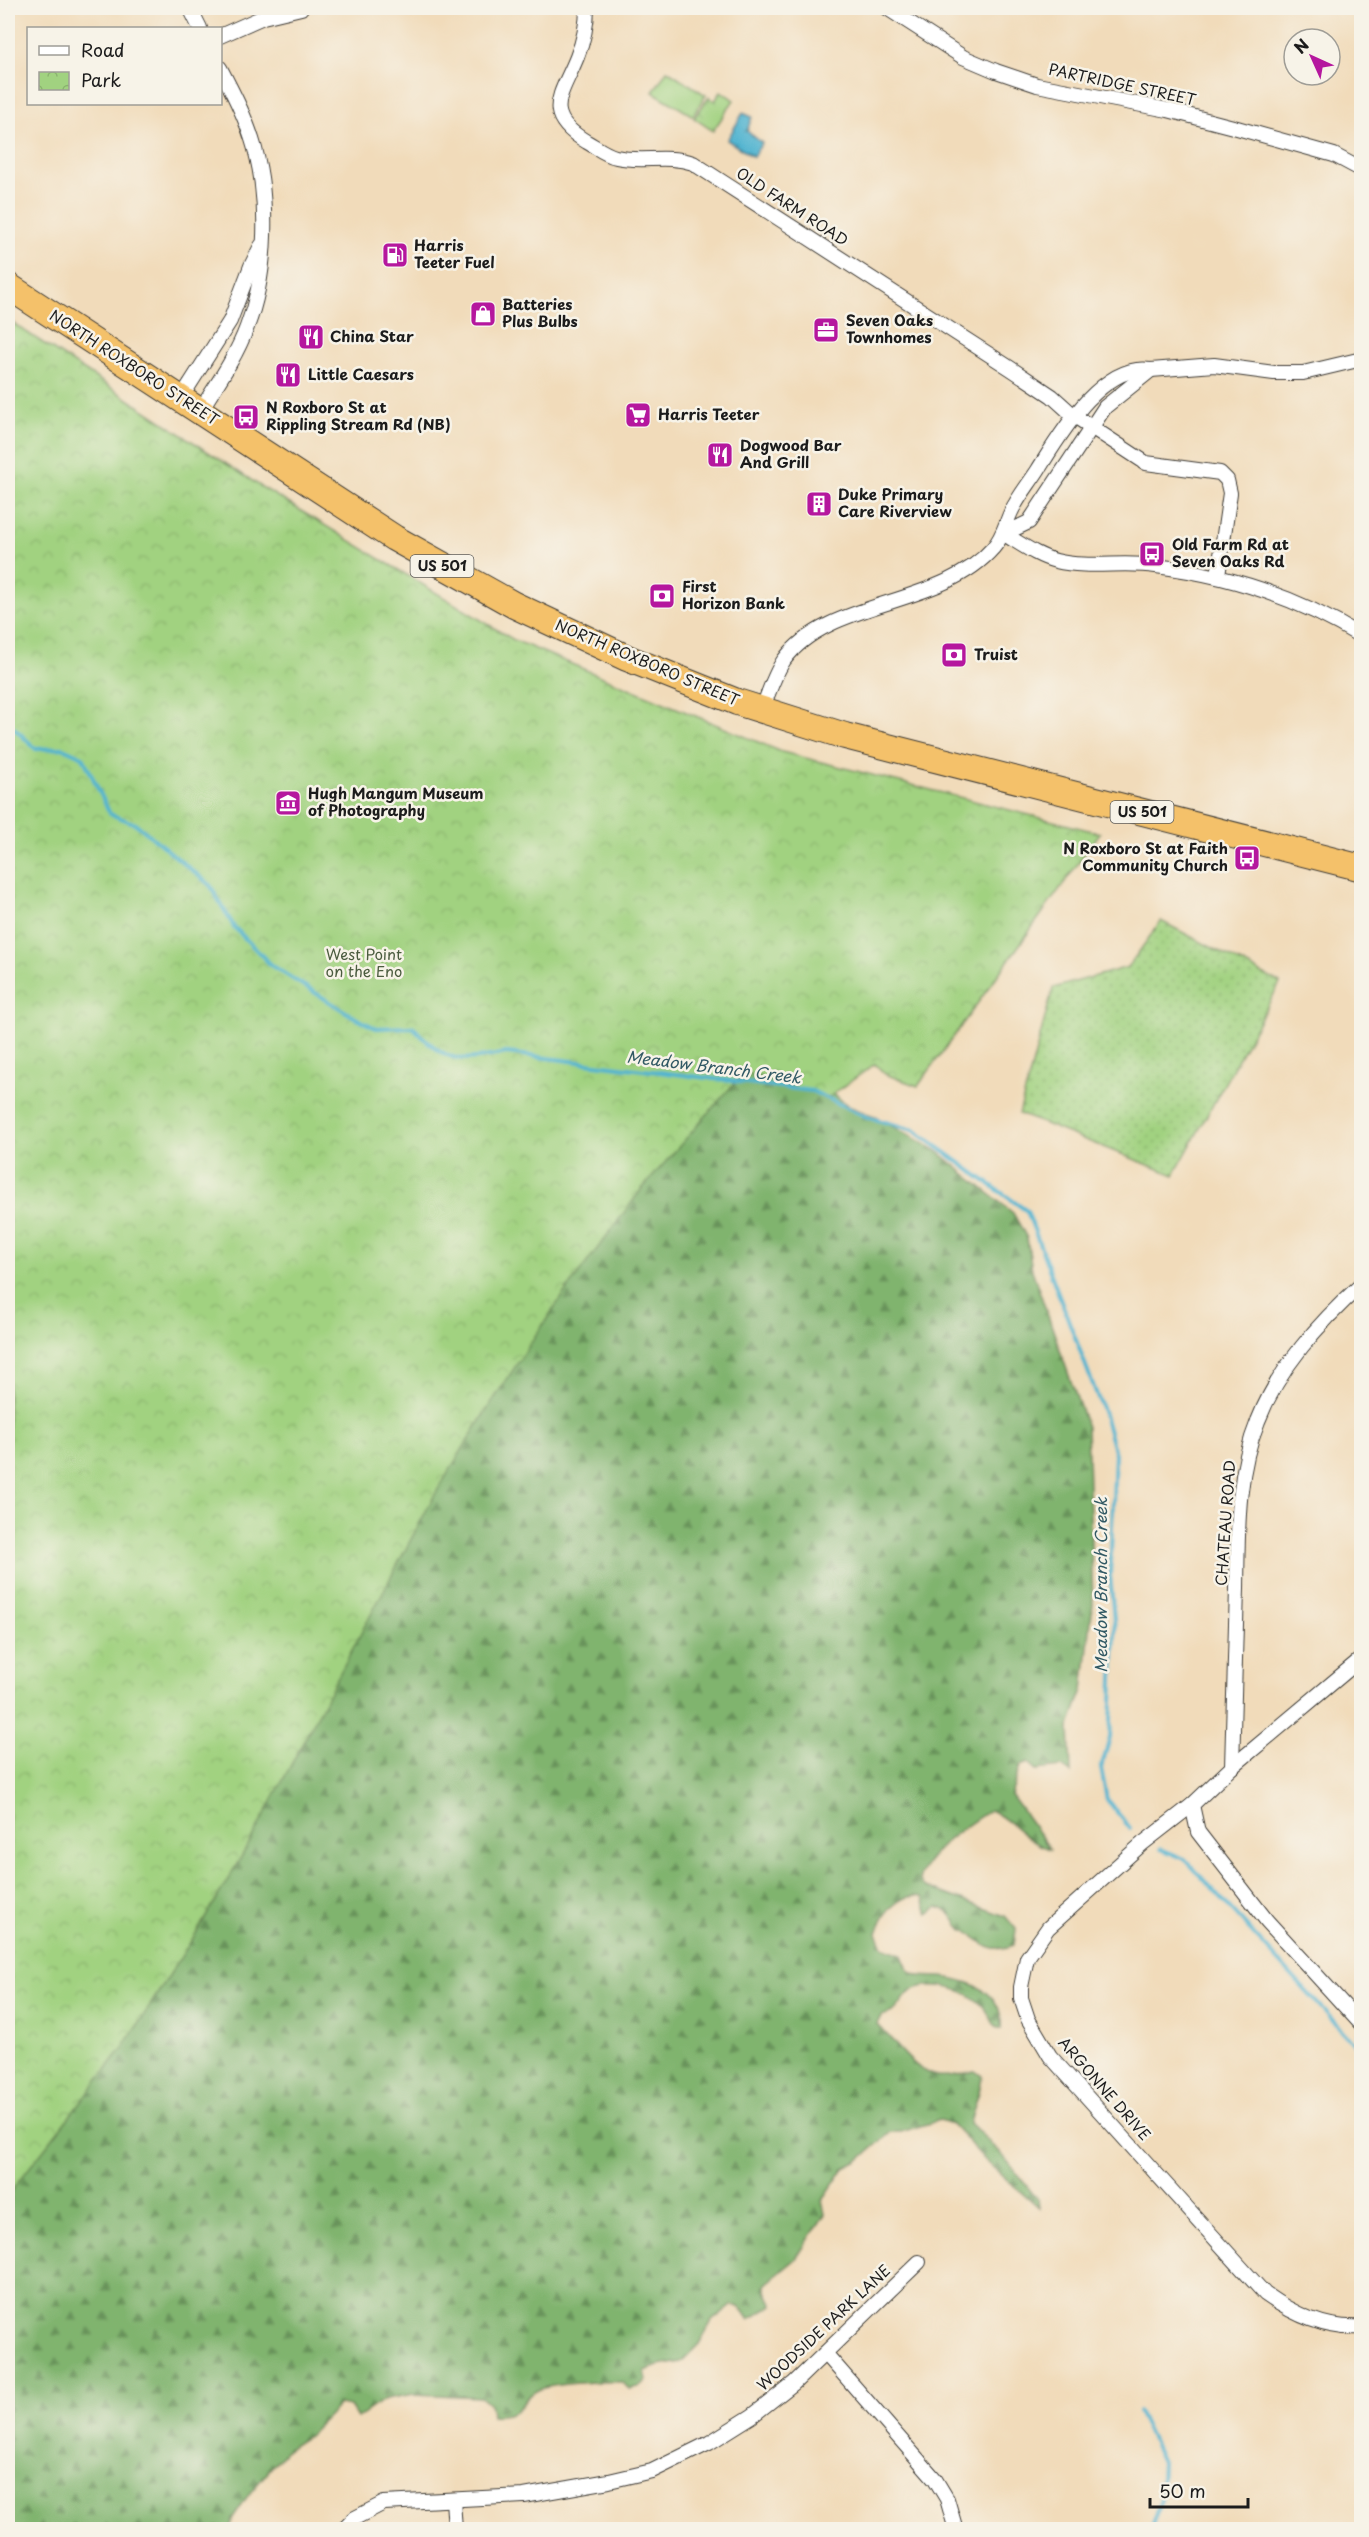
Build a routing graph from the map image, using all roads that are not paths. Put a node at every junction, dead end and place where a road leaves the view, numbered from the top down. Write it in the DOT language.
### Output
graph roads {
  1 [pos="190,8"];
  2 [pos="301,8"];
  3 [pos="587,8"];
  4 [pos="887,8"];
  5 [pos="200,27"];
  6 [pos="222,35"];
  7 [pos="222,72"];
  8 [pos="1362,170"];
  9 [pos="262,244"];
  10 [pos="8,286"];
  11 [pos="1362,359"];
  12 [pos="1151,370"];
  13 [pos="190,404"];
  14 [pos="1073,415"];
  15 [pos="1090,427"];
  16 [pos="1004,534"];
  17 [pos="1218,576"];
  18 [pos="1362,637"];
  19 [pos="762,710"];
  20 [pos="1362,868"];
  21 [pos="1362,1284"];
  22 [pos="1362,1658"];
  23 [pos="1232,1767"];
  24 [pos="1192,1805"];
  25 [pos="1362,2025"];
  26 [pos="920,2262"];
  27 [pos="1362,2327"];
  28 [pos="825,2353"];
  29 [pos="453,2500"];
  30 [pos="343,2529"];
  31 [pos="455,2529"];
  32 [pos="956,2529"];
  1 -- 5 [label="street"];
  2 -- 6 [label="street"];
  3 -- 14 [label="street, OLD FARM ROAD"];
  4 -- 8 [label="street, PARTRIDGE STREET"];
  7 -- 9 [label="street"];
  9 -- 13 [label="street"];
  9 -- 13 [label="street"];
  10 -- 13 [label="highway, NORTH ROXBORO STREET / US 501"];
  11 -- 12 [label="street"];
  12 -- 14 [label="street"];
  12 -- 15 [label="street"];
  13 -- 19 [label="highway, NORTH ROXBORO STREET / US 501"];
  14 -- 15 [label="street, OLD FARM ROAD"];
  14 -- 16 [label="street"];
  15 -- 16 [label="street"];
  15 -- 17 [label="street, OLD FARM ROAD"];
  16 -- 17 [label="street"];
  16 -- 19 [label="street"];
  17 -- 18 [label="street"];
  19 -- 20 [label="highway, NORTH ROXBORO STREET / US 501"];
  21 -- 23 [label="street, CHATEAU ROAD"];
  22 -- 23 [label="street, ARGONNE DRIVE"];
  23 -- 24 [label="street, ARGONNE DRIVE"];
  24 -- 25 [label="street"];
  24 -- 27 [label="street, ARGONNE DRIVE"];
  26 -- 28 [label="street, WOODSIDE PARK LANE"];
  28 -- 29 [label="street, WOODSIDE PARK LANE"];
  28 -- 32 [label="street"];
  29 -- 30 [label="street, WOODSIDE PARK LANE"];
  29 -- 31 [label="street"];
}
